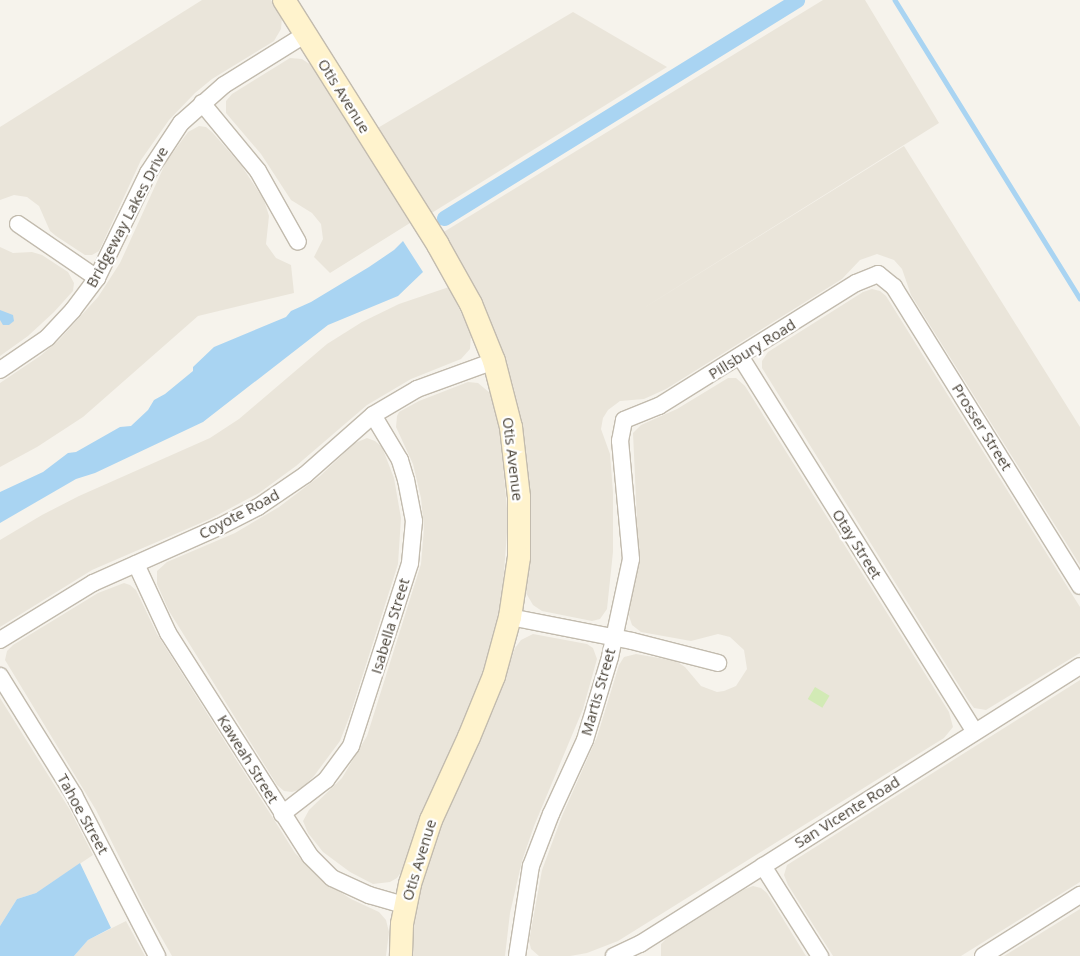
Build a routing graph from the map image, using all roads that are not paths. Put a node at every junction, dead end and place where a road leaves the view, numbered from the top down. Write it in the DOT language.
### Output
graph roads {
  1 [pos="284,0"];
  2 [pos="306,34"];
  3 [pos="202,103"];
  4 [pos="18,224"];
  5 [pos="298,242"];
  6 [pos="878,274"];
  7 [pos="97,278"];
  8 [pos="740,356"];
  9 [pos="494,361"];
  10 [pos="0,370"];
  11 [pos="373,415"];
  12 [pos="624,420"];
  13 [pos="136,564"];
  14 [pos="1080,586"];
  15 [pos="510,617"];
  16 [pos="613,637"];
  17 [pos="0,640"];
  18 [pos="718,663"];
  19 [pos="1080,666"];
  20 [pos="0,676"];
  21 [pos="975,732"];
  22 [pos="282,814"];
  23 [pos="763,866"];
  24 [pos="1080,895"];
  25 [pos="405,904"];
  26 [pos="643,950"];
  27 [pos="157,956"];
  28 [pos="401,956"];
  29 [pos="517,956"];
  30 [pos="614,956"];
  31 [pos="820,956"];
  32 [pos="983,956"];
  1 -- 2 [label="street, Otis Avenue"];
  2 -- 3 [label="street, Bridgeway Lakes Drive"];
  2 -- 9 [label="street, Otis Avenue"];
  3 -- 5 [label="street"];
  3 -- 7 [label="street, Bridgeway Lakes Drive"];
  4 -- 7 [label="street"];
  6 -- 8 [label="street, Pillsbury Road"];
  6 -- 14 [label="street, Prosser Street"];
  7 -- 10 [label="street, Bridgeway Lakes Drive"];
  8 -- 12 [label="street, Pillsbury Road"];
  8 -- 21 [label="street, Otay Street"];
  9 -- 11 [label="street, Coyote Road"];
  9 -- 15 [label="street, Otis Avenue"];
  11 -- 13 [label="street, Coyote Road"];
  11 -- 22 [label="street, Isabella Street"];
  12 -- 16 [label="street, Martis Street"];
  13 -- 17 [label="street, Coyote Road"];
  13 -- 22 [label="street, Kaweah Street"];
  15 -- 16 [label="street"];
  15 -- 25 [label="street, Otis Avenue"];
  16 -- 18 [label="street"];
  16 -- 29 [label="street, Martis Street"];
  19 -- 21 [label="street, San Vicente Road"];
  20 -- 27 [label="street, Tahoe Street"];
  21 -- 23 [label="street, San Vicente Road"];
  22 -- 25 [label="street, Kaweah Street"];
  23 -- 26 [label="street, San Vicente Road"];
  23 -- 31 [label="street"];
  24 -- 32 [label="street"];
  25 -- 28 [label="street, Otis Avenue"];
  26 -- 30 [label="street, San Vicente Road"];
}
